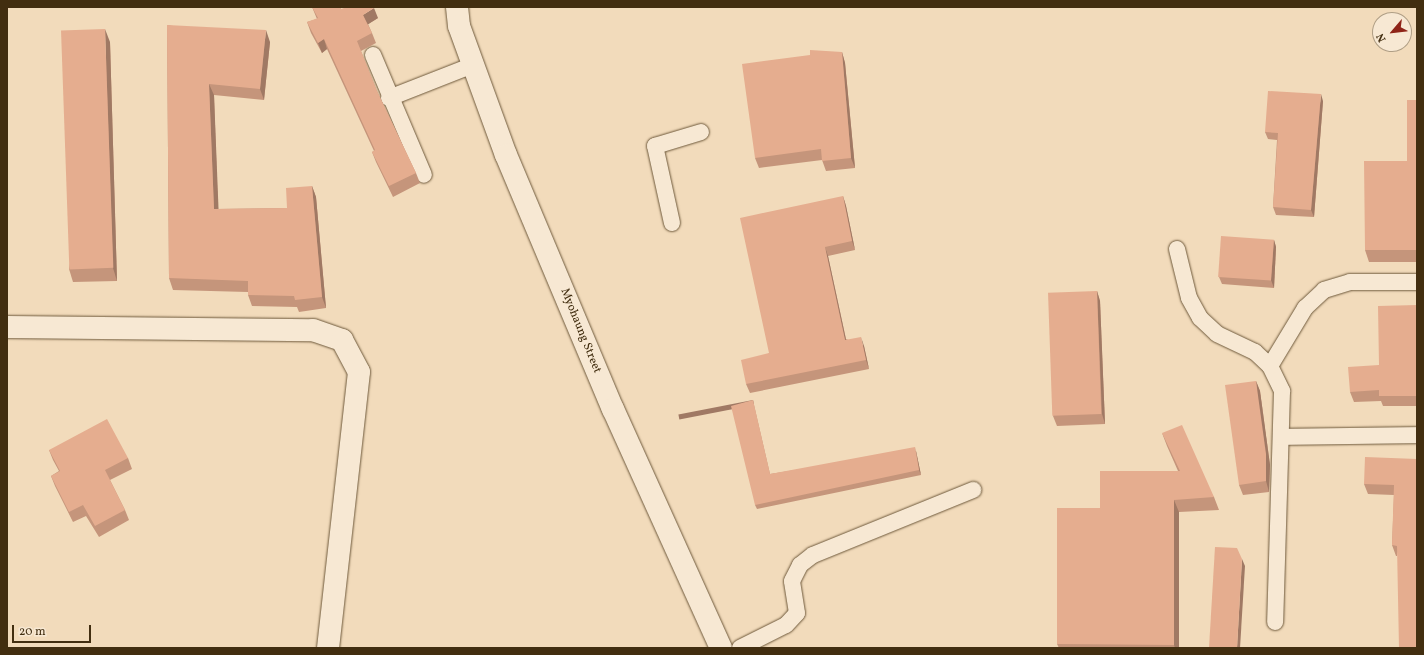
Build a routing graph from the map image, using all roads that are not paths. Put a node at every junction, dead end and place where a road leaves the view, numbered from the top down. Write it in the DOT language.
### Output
graph roads {
  1 [pos="457,7"];
  2 [pos="373,55"];
  3 [pos="474,65"];
  4 [pos="389,98"];
  5 [pos="702,132"];
  6 [pos="424,175"];
  7 [pos="672,223"];
  8 [pos="1177,249"];
  9 [pos="1417,282"];
  10 [pos="7,328"];
  11 [pos="1270,366"];
  12 [pos="1417,435"];
  13 [pos="1282,436"];
  14 [pos="973,490"];
  15 [pos="1275,622"];
  16 [pos="328,648"];
  17 [pos="721,648"];
  18 [pos="740,648"];
  1 -- 3 [label="street, Myohaung Street"];
  2 -- 4 [label="lane"];
  3 -- 4 [label="lane"];
  3 -- 17 [label="street, Myohaung Street"];
  4 -- 6 [label="lane"];
  5 -- 7 [label="lane"];
  8 -- 11 [label="lane"];
  9 -- 11 [label="lane"];
  10 -- 16 [label="street"];
  11 -- 13 [label="lane"];
  12 -- 13 [label="lane"];
  13 -- 15 [label="lane"];
  14 -- 18 [label="lane"];
}
